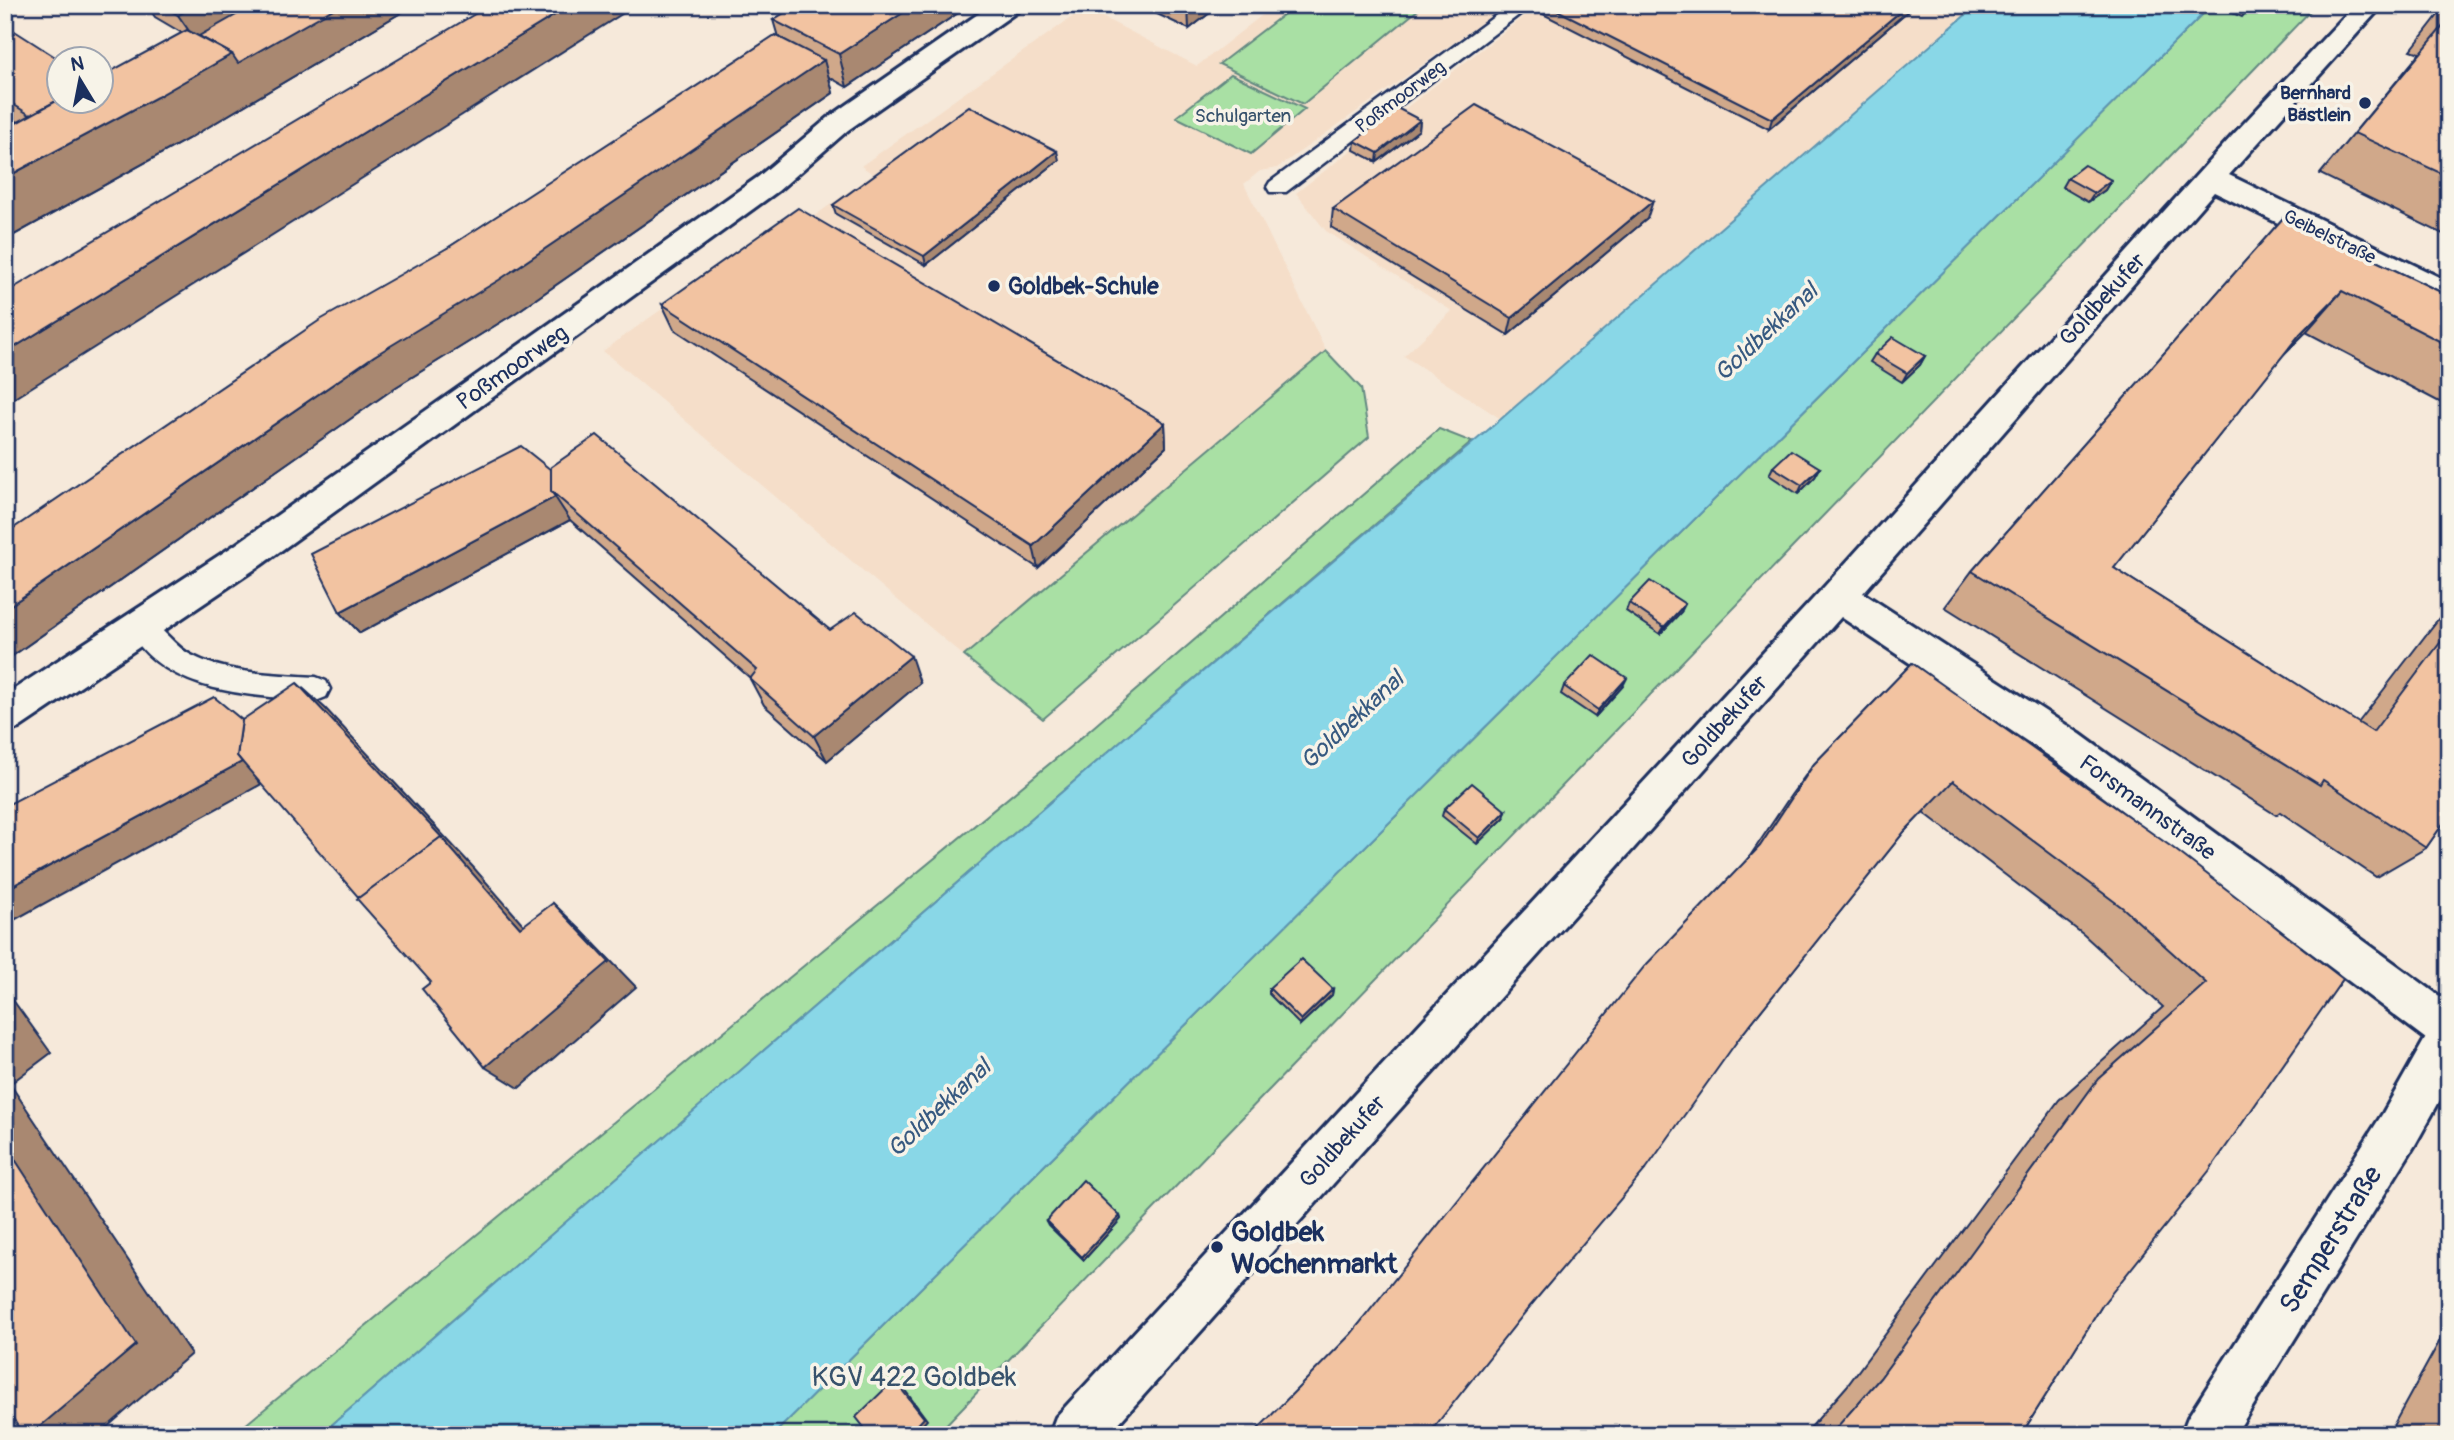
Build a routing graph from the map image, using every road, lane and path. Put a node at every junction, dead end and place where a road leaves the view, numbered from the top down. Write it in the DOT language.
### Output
graph roads {
  1 [pos="1009,5"];
  2 [pos="1523,5"];
  3 [pos="2370,5"];
  4 [pos="2211,177"];
  5 [pos="1278,187"];
  6 [pos="2449,295"];
  7 [pos="1838,596"];
  8 [pos="140,626"];
  9 [pos="316,689"];
  10 [pos="5,716"];
  11 [pos="2449,1030"];
  12 [pos="2449,1040"];
  13 [pos="1074,1435"];
  14 [pos="2206,1435"];
  1 -- 8 [label="street, Poßmoorweg"];
  2 -- 5 [label="lane, Poßmoorweg"];
  3 -- 4 [label="street, Goldbekufer"];
  4 -- 6 [label="street, Geibelstraße"];
  4 -- 7 [label="street, Goldbekufer"];
  7 -- 11 [label="street, Forsmannstraße"];
  7 -- 13 [label="street, Goldbekufer"];
  8 -- 9 [label="lane"];
  8 -- 10 [label="street, Poßmoorweg"];
  12 -- 14 [label="street, Semperstraße"];
}
